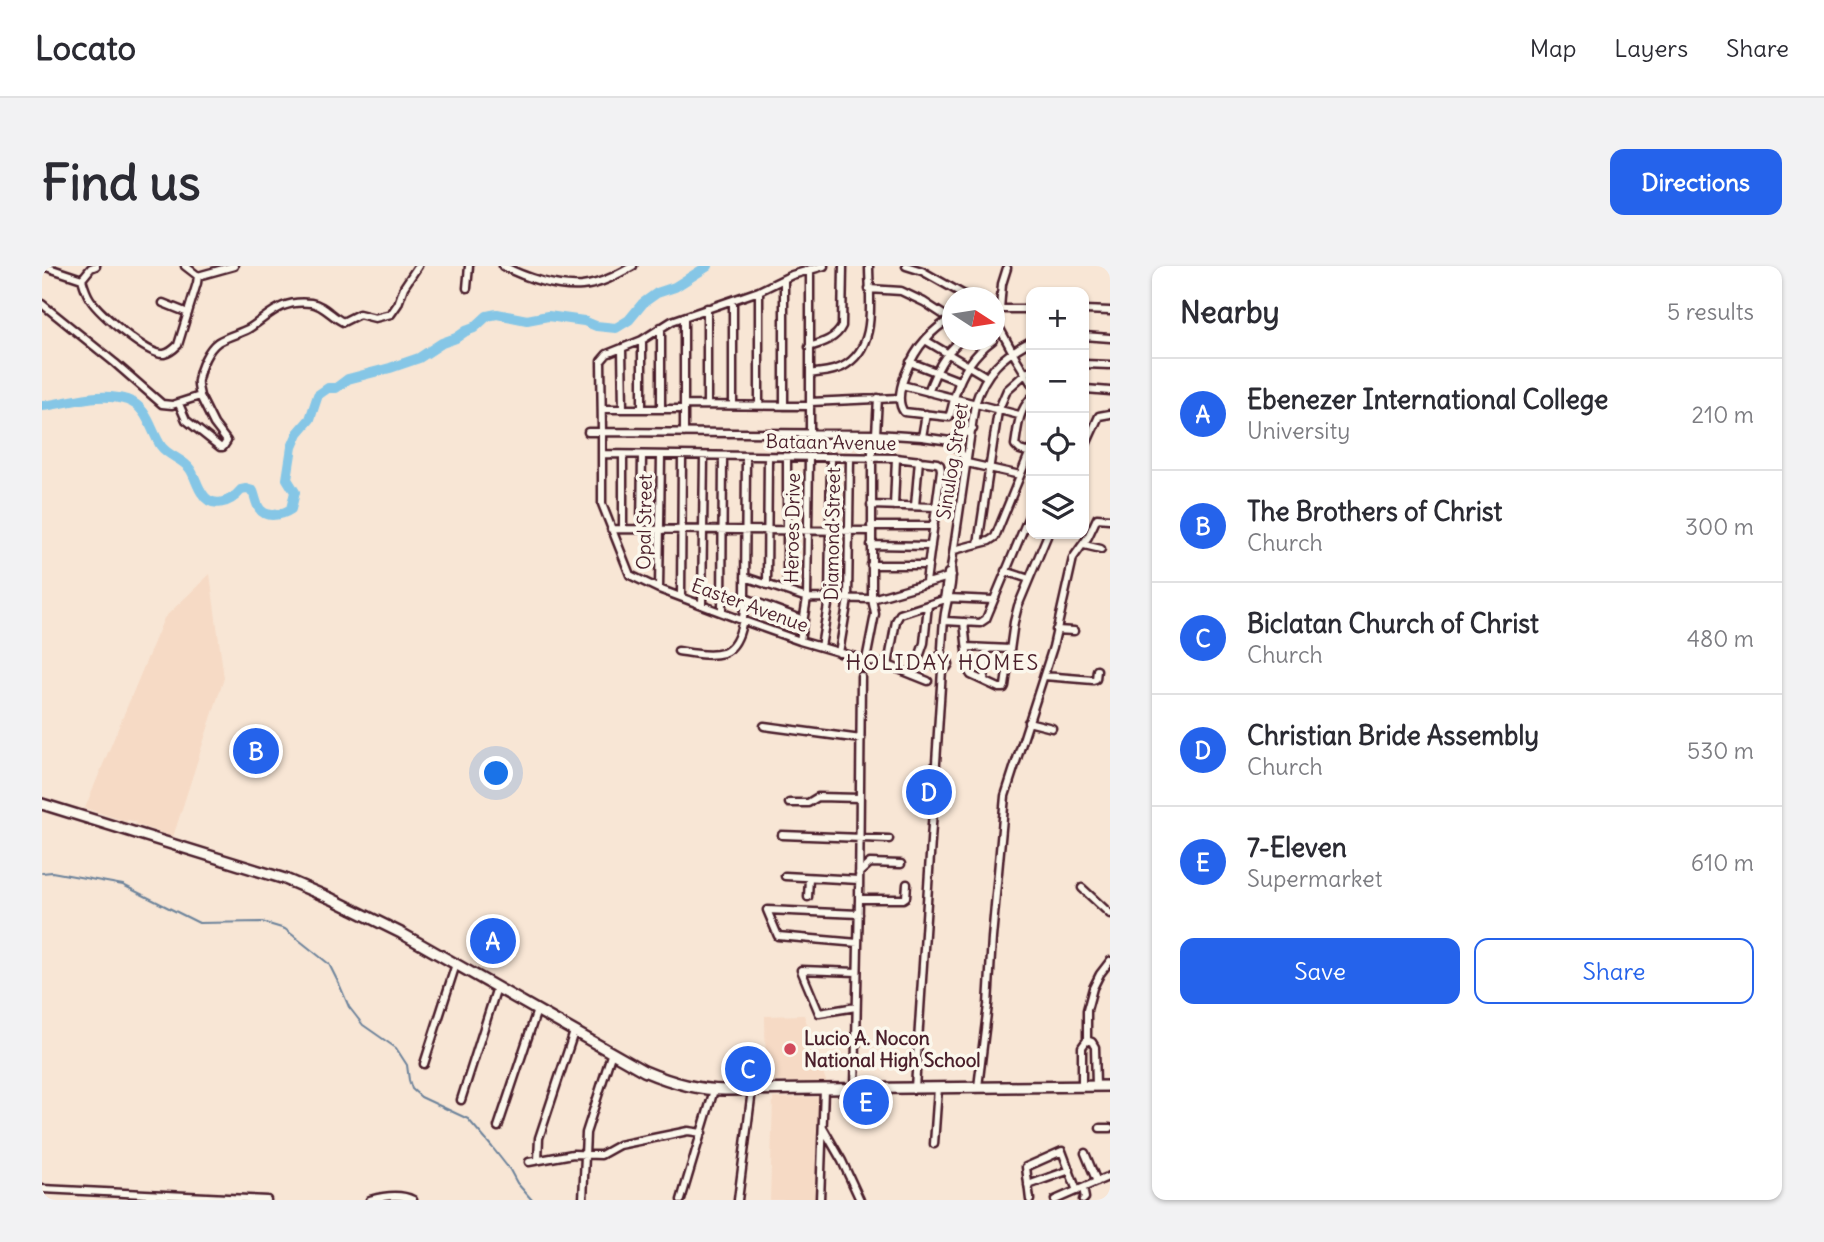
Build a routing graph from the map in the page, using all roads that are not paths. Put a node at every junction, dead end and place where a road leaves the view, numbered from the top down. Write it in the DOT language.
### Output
graph roads {
  1 [pos="43,266"];
  2 [pos="96,266"];
  3 [pos="185,266"];
  4 [pos="234,266"];
  5 [pos="418,266"];
  6 [pos="470,266"];
  7 [pos="503,266"];
  8 [pos="633,266"];
  9 [pos="824,266"];
  10 [pos="843,266"];
  11 [pos="869,266"];
  12 [pos="906,266"];
  13 [pos="1007,268"];
  14 [pos="810,270"];
  15 [pos="198,276"];
  16 [pos="82,279"];
  17 [pos="784,280"];
  18 [pos="950,287"];
  19 [pos="1001,287"];
  20 [pos="467,288"];
  21 [pos="834,288"];
  22 [pos="843,288"];
  23 [pos="869,289"];
  24 [pos="759,291"];
  25 [pos="733,300"];
  26 [pos="163,303"];
  27 [pos="42,304"];
  28 [pos="707,308"];
  29 [pos="1089,308"];
  30 [pos="1005,309"];
  31 [pos="1026,309"];
  32 [pos="1110,311"];
  33 [pos="188,313"];
  34 [pos="942,313"];
  35 [pos="833,314"];
  36 [pos="843,315"];
  37 [pos="684,317"];
  38 [pos="942,326"];
  39 [pos="661,327"];
  40 [pos="1089,337"];
  41 [pos="1005,338"];
  42 [pos="1110,338"];
  43 [pos="642,340"];
  44 [pos="925,340"];
  45 [pos="1026,344"];
  46 [pos="809,347"];
  47 [pos="622,349"];
  48 [pos="950,350"];
  49 [pos="979,350"];
  50 [pos="1012,351"];
  51 [pos="947,353"];
  52 [pos="910,362"];
  53 [pos="1089,364"];
  54 [pos="1110,365"];
  55 [pos="968,366"];
  56 [pos="1026,369"];
  57 [pos="936,372"];
  58 [pos="810,374"];
  59 [pos="1026,374"];
  60 [pos="986,377"];
  61 [pos="959,382"];
  62 [pos="902,385"];
  63 [pos="1089,389"];
  64 [pos="1110,391"];
  65 [pos="929,392"];
  66 [pos="200,396"];
  67 [pos="878,398"];
  68 [pos="900,398"];
  69 [pos="954,399"];
  70 [pos="179,404"];
  71 [pos="810,404"];
  72 [pos="975,404"];
  73 [pos="1026,404"];
  74 [pos="707,405"];
  75 [pos="733,405"];
  76 [pos="759,405"];
  77 [pos="784,406"];
  78 [pos="684,407"];
  79 [pos="602,409"];
  80 [pos="623,409"];
  81 [pos="642,409"];
  82 [pos="661,409"];
  83 [pos="998,411"];
  84 [pos="926,414"];
  85 [pos="1110,414"];
  86 [pos="1019,415"];
  87 [pos="973,429"];
  88 [pos="588,432"];
  89 [pos="602,432"];
  90 [pos="684,433"];
  91 [pos="810,434"];
  92 [pos="874,434"];
  93 [pos="922,437"];
  94 [pos="1089,438"];
  95 [pos="950,441"];
  96 [pos="1026,451"];
  97 [pos="602,454"];
  98 [pos="623,455"];
  99 [pos="642,455"];
  100 [pos="661,456"];
  101 [pos="682,456"];
  102 [pos="704,456"];
  103 [pos="723,456"];
  104 [pos="746,456"];
  105 [pos="768,457"];
  106 [pos="788,457"];
  107 [pos="809,457"];
  108 [pos="831,457"];
  109 [pos="850,458"];
  110 [pos="872,458"];
  111 [pos="896,458"];
  112 [pos="919,460"];
  113 [pos="1026,461"];
  114 [pos="967,463"];
  115 [pos="989,468"];
  116 [pos="1020,475"];
  117 [pos="871,505"];
  118 [pos="894,506"];
  119 [pos="915,506"];
  120 [pos="936,507"];
  121 [pos="1110,519"];
  122 [pos="1026,523"];
  123 [pos="934,526"];
  124 [pos="871,528"];
  125 [pos="611,529"];
  126 [pos="622,530"];
  127 [pos="641,530"];
  128 [pos="660,530"];
  129 [pos="682,530"];
  130 [pos="704,530"];
  131 [pos="723,530"];
  132 [pos="746,530"];
  133 [pos="768,531"];
  134 [pos="788,531"];
  135 [pos="808,531"];
  136 [pos="830,531"];
  137 [pos="850,532"];
  138 [pos="1046,539"];
  139 [pos="978,544"];
  140 [pos="872,545"];
  141 [pos="1084,545"];
  142 [pos="931,546"];
  143 [pos="1101,549"];
  144 [pos="954,550"];
  145 [pos="871,565"];
  146 [pos="928,565"];
  147 [pos="1005,571"];
  148 [pos="950,573"];
  149 [pos="745,577"];
  150 [pos="1029,579"];
  151 [pos="926,582"];
  152 [pos="768,585"];
  153 [pos="659,589"];
  154 [pos="787,591"];
  155 [pos="681,596"];
  156 [pos="744,598"];
  157 [pos="807,598"];
  158 [pos="829,598"];
  159 [pos="848,599"];
  160 [pos="872,599"];
  161 [pos="947,599"];
  162 [pos="993,600"];
  163 [pos="702,605"];
  164 [pos="928,605"];
  165 [pos="722,612"];
  166 [pos="804,620"];
  167 [pos="744,621"];
  168 [pos="945,621"];
  169 [pos="964,622"];
  170 [pos="1056,630"];
  171 [pos="1074,631"];
  172 [pos="800,641"];
  173 [pos="967,647"];
  174 [pos="821,648"];
  175 [pos="987,648"];
  176 [pos="1010,649"];
  177 [pos="678,651"];
  178 [pos="839,653"];
  179 [pos="865,663"];
  180 [pos="888,665"];
  181 [pos="1097,670"];
  182 [pos="913,675"];
  183 [pos="861,676"];
  184 [pos="1044,676"];
  185 [pos="984,680"];
  186 [pos="928,681"];
  187 [pos="1028,722"];
  188 [pos="764,726"];
  189 [pos="1052,728"];
  190 [pos="861,739"];
  191 [pos="860,798"];
  192 [pos="789,803"];
  193 [pos="42,804"];
  194 [pos="782,835"];
  195 [pos="860,837"];
  196 [pos="889,839"];
  197 [pos="901,864"];
  198 [pos="785,876"];
  199 [pos="859,877"];
  200 [pos="809,878"];
  201 [pos="907,884"];
  202 [pos="1082,888"];
  203 [pos="808,897"];
  204 [pos="859,899"];
  205 [pos="1109,911"];
  206 [pos="859,914"];
  207 [pos="858,943"];
  208 [pos="1110,961"];
  209 [pos="456,964"];
  210 [pos="858,972"];
  211 [pos="498,987"];
  212 [pos="856,1007"];
  213 [pos="537,1010"];
  214 [pos="574,1032"];
  215 [pos="1087,1040"];
  216 [pos="612,1052"];
  217 [pos="424,1064"];
  218 [pos="1082,1086"];
  219 [pos="1096,1086"];
  220 [pos="1110,1086"];
  221 [pos="978,1087"];
  222 [pos="855,1088"];
  223 [pos="915,1088"];
  224 [pos="937,1088"];
  225 [pos="824,1089"];
  226 [pos="714,1090"];
  227 [pos="752,1090"];
  228 [pos="461,1100"];
  229 [pos="498,1126"];
  230 [pos="822,1126"];
  231 [pos="1101,1128"];
  232 [pos="1110,1128"];
  233 [pos="702,1133"];
  234 [pos="934,1144"];
  235 [pos="1085,1153"];
  236 [pos="586,1154"];
  237 [pos="538,1160"];
  238 [pos="529,1162"];
  239 [pos="1070,1170"];
  240 [pos="1110,1176"];
  241 [pos="1097,1182"];
  242 [pos="1028,1185"];
  243 [pos="42,1189"];
  244 [pos="1080,1190"];
  245 [pos="120,1197"];
  246 [pos="267,1200"];
  247 [pos="370,1200"];
  248 [pos="413,1200"];
  249 [pos="583,1200"];
  250 [pos="681,1200"];
  251 [pos="738,1200"];
  252 [pos="820,1200"];
  253 [pos="860,1200"];
  254 [pos="1030,1200"];
  255 [pos="1055,1200"];
  256 [pos="1083,1200"];
  1 -- 16 [label="street"];
  2 -- 16 [label="street"];
  3 -- 15 [label="street"];
  4 -- 15 [label="street"];
  5 -- 66 [label="street"];
  6 -- 20 [label="street"];
  7 -- 8 [label="street"];
  9 -- 14 [label="street"];
  10 -- 22 [label="street"];
  11 -- 23 [label="street"];
  12 -- 18 [label="street"];
  13 -- 19 [label="street"];
  14 -- 17 [label="street"];
  14 -- 46 [label="street"];
  15 -- 33 [label="street"];
  16 -- 33 [label="street"];
  17 -- 24 [label="street"];
  17 -- 77 [label="street"];
  21 -- 22 [label="street"];
  22 -- 36 [label="street"];
  23 -- 34 [label="street"];
  23 -- 58 [label="street"];
  24 -- 25 [label="street"];
  24 -- 76 [label="street"];
  25 -- 28 [label="street"];
  25 -- 75 [label="street"];
  26 -- 33 [label="street"];
  27 -- 70 [label="street"];
  28 -- 37 [label="street"];
  28 -- 74 [label="street"];
  29 -- 32 [label="street"];
  30 -- 31 [label="street"];
  35 -- 36 [label="street"];
  36 -- 46 [label="street"];
  37 -- 39 [label="street"];
  37 -- 78 [label="street"];
  38 -- 44 [label="street"];
  39 -- 43 [label="street"];
  39 -- 82 [label="street"];
  40 -- 42 [label="street"];
  41 -- 50 [label="street"];
  43 -- 47 [label="street"];
  43 -- 81 [label="street"];
  44 -- 51 [label="street"];
  44 -- 52 [label="street"];
  45 -- 50 [label="street, Sinulog Street"];
  46 -- 58 [label="street"];
  47 -- 79 [label="street, Easter Avenue"];
  47 -- 80 [label="street"];
  48 -- 51 [label="street"];
  49 -- 55 [label="street"];
  50 -- 56 [label="street"];
  50 -- 60 [label="street, Sinulog Street"];
  51 -- 55 [label="street"];
  51 -- 57 [label="street"];
  52 -- 57 [label="street"];
  52 -- 62 [label="street"];
  53 -- 54 [label="street"];
  55 -- 60 [label="street"];
  55 -- 61 [label="street"];
  57 -- 61 [label="street"];
  57 -- 65 [label="street"];
  58 -- 71 [label="street"];
  59 -- 83 [label="street"];
  60 -- 72 [label="street, Sinulog Street"];
  61 -- 69 [label="street"];
  62 -- 65 [label="street"];
  62 -- 68 [label="street"];
  63 -- 64 [label="street"];
  65 -- 69 [label="street"];
  66 -- 70 [label="street"];
  66 -- 70 [label="street"];
  67 -- 68 [label="street"];
  67 -- 71 [label="street"];
  67 -- 92 [label="street"];
  68 -- 84 [label="street"];
  69 -- 72 [label="street"];
  69 -- 84 [label="street"];
  71 -- 77 [label="street"];
  71 -- 91 [label="street"];
  72 -- 83 [label="street"];
  72 -- 87 [label="street, Sinulog Street"];
  73 -- 86 [label="street"];
  74 -- 75 [label="street"];
  74 -- 78 [label="street"];
  75 -- 76 [label="street"];
  76 -- 77 [label="street"];
  78 -- 82 [label="street"];
  78 -- 90 [label="street"];
  79 -- 80 [label="street"];
  79 -- 89 [label="street, Easter Avenue"];
  80 -- 81 [label="street"];
  81 -- 82 [label="street"];
  83 -- 86 [label="street"];
  83 -- 115 [label="street"];
  84 -- 93 [label="street"];
  85 -- 94 [label="street"];
  86 -- 96 [label="street"];
  87 -- 95 [label="street"];
  87 -- 114 [label="street, Sinulog Street"];
  88 -- 89 [label="street"];
  89 -- 90 [label="street"];
  89 -- 97 [label="street, Easter Avenue"];
  90 -- 91 [label="street"];
  91 -- 92 [label="street"];
  92 -- 93 [label="street"];
  92 -- 110 [label="street"];
  93 -- 95 [label="street"];
  95 -- 114 [label="street"];
  97 -- 98 [label="street, Bataan Avenue"];
  97 -- 125 [label="street, Easter Avenue"];
  98 -- 99 [label="street, Bataan Avenue"];
  98 -- 126 [label="street"];
  99 -- 100 [label="street, Bataan Avenue"];
  99 -- 127 [label="street"];
  100 -- 101 [label="street, Bataan Avenue"];
  100 -- 128 [label="street, Opal Street"];
  101 -- 102 [label="street, Bataan Avenue"];
  101 -- 129 [label="street"];
  102 -- 103 [label="street, Bataan Avenue"];
  102 -- 130 [label="street"];
  103 -- 104 [label="street, Bataan Avenue"];
  103 -- 131 [label="street"];
  104 -- 105 [label="street, Bataan Avenue"];
  104 -- 132 [label="street"];
  105 -- 106 [label="street, Bataan Avenue"];
  105 -- 133 [label="street"];
  106 -- 107 [label="street, Bataan Avenue"];
  106 -- 134 [label="street"];
  107 -- 108 [label="street, Bataan Avenue"];
  107 -- 135 [label="street, Heroes Drive"];
  108 -- 109 [label="street, Bataan Avenue"];
  108 -- 136 [label="street"];
  109 -- 110 [label="street, Bataan Avenue"];
  109 -- 137 [label="street, Diamond Street"];
  110 -- 111 [label="street, Bataan Avenue"];
  110 -- 117 [label="street"];
  111 -- 112 [label="street, Bataan Avenue"];
  111 -- 118 [label="street"];
  112 -- 119 [label="street"];
  112 -- 120 [label="street, Bataan Avenue"];
  113 -- 116 [label="street"];
  114 -- 115 [label="street"];
  114 -- 144 [label="street, Sinulog Street"];
  115 -- 116 [label="street"];
  115 -- 139 [label="street"];
  116 -- 139 [label="street"];
  117 -- 118 [label="street"];
  117 -- 124 [label="street"];
  118 -- 119 [label="street"];
  119 -- 120 [label="street"];
  120 -- 123 [label="street, Bataan Avenue"];
  121 -- 141 [label="street"];
  122 -- 147 [label="street"];
  123 -- 124 [label="street"];
  123 -- 142 [label="street, Bataan Avenue"];
  124 -- 137 [label="street"];
  124 -- 140 [label="street"];
  125 -- 126 [label="street"];
  125 -- 153 [label="street, Easter Avenue"];
  126 -- 127 [label="street"];
  127 -- 128 [label="street"];
  128 -- 129 [label="street"];
  128 -- 153 [label="street, Opal Street"];
  129 -- 130 [label="street"];
  129 -- 155 [label="street"];
  130 -- 131 [label="street"];
  130 -- 163 [label="street"];
  131 -- 132 [label="street"];
  131 -- 165 [label="street"];
  132 -- 133 [label="street"];
  132 -- 149 [label="street"];
  133 -- 134 [label="street"];
  133 -- 152 [label="street"];
  134 -- 135 [label="street"];
  134 -- 154 [label="street"];
  135 -- 136 [label="street"];
  135 -- 157 [label="street, Heroes Drive"];
  136 -- 137 [label="street"];
  136 -- 158 [label="street"];
  137 -- 159 [label="street, Diamond Street"];
  138 -- 150 [label="street"];
  139 -- 144 [label="street"];
  140 -- 142 [label="street"];
  140 -- 145 [label="street"];
  141 -- 143 [label="street"];
  141 -- 170 [label="street"];
  142 -- 146 [label="street, Bataan Avenue"];
  144 -- 148 [label="street, Sinulog Street"];
  145 -- 146 [label="street"];
  145 -- 160 [label="street"];
  146 -- 151 [label="street, Bataan Avenue"];
  147 -- 150 [label="street"];
  147 -- 162 [label="street"];
  148 -- 151 [label="street"];
  148 -- 161 [label="street, Sinulog Street"];
  149 -- 152 [label="street"];
  149 -- 156 [label="street"];
  150 -- 176 [label="street"];
  151 -- 160 [label="street"];
  152 -- 154 [label="street"];
  153 -- 155 [label="street, Easter Avenue"];
  154 -- 157 [label="street"];
  155 -- 163 [label="street, Easter Avenue"];
  156 -- 166 [label="street"];
  156 -- 167 [label="street"];
  157 -- 158 [label="street"];
  157 -- 166 [label="street, Heroes Drive"];
  158 -- 159 [label="street"];
  158 -- 174 [label="street"];
  159 -- 160 [label="street"];
  159 -- 178 [label="street, Diamond Street"];
  160 -- 179 [label="street"];
  161 -- 162 [label="street"];
  161 -- 164 [label="street"];
  161 -- 168 [label="street, Sinulog Street"];
  162 -- 169 [label="street"];
  163 -- 165 [label="street, Easter Avenue"];
  164 -- 180 [label="street"];
  164 -- 182 [label="street"];
  165 -- 167 [label="street, Easter Avenue"];
  166 -- 172 [label="street, Heroes Drive"];
  167 -- 172 [label="street, Easter Avenue"];
  167 -- 177 [label="street"];
  168 -- 169 [label="street"];
  168 -- 223 [label="street, Sinulog Street"];
  169 -- 173 [label="street"];
  170 -- 171 [label="street"];
  170 -- 184 [label="street"];
  172 -- 174 [label="street, Easter Avenue"];
  173 -- 175 [label="street"];
  173 -- 185 [label="street"];
  174 -- 178 [label="street, Easter Avenue"];
  175 -- 176 [label="street"];
  175 -- 185 [label="street"];
  176 -- 185 [label="street"];
  178 -- 179 [label="street, Easter Avenue"];
  179 -- 180 [label="street, Easter Avenue"];
  180 -- 182 [label="street, Easter Avenue"];
  181 -- 184 [label="street"];
  182 -- 186 [label="street, Easter Avenue"];
  183 -- 190 [label="street"];
  184 -- 187 [label="street"];
  187 -- 189 [label="street"];
  187 -- 221 [label="street"];
  188 -- 190 [label="street"];
  190 -- 191 [label="street"];
  191 -- 192 [label="street"];
  191 -- 195 [label="street"];
  193 -- 209 [label="main road"];
  194 -- 195 [label="street"];
  195 -- 196 [label="street"];
  195 -- 199 [label="street"];
  197 -- 199 [label="street"];
  198 -- 200 [label="street"];
  199 -- 200 [label="street"];
  199 -- 204 [label="street"];
  200 -- 203 [label="street"];
  201 -- 204 [label="street"];
  202 -- 205 [label="street"];
  204 -- 206 [label="street"];
  206 -- 207 [label="street"];
  206 -- 207 [label="street"];
  207 -- 210 [label="street"];
  208 -- 215 [label="street"];
  209 -- 211 [label="main road"];
  209 -- 217 [label="street"];
  210 -- 212 [label="street"];
  210 -- 212 [label="street"];
  211 -- 213 [label="main road"];
  211 -- 228 [label="street"];
  212 -- 222 [label="street"];
  213 -- 214 [label="main road"];
  213 -- 229 [label="street"];
  214 -- 216 [label="main road"];
  214 -- 237 [label="street"];
  215 -- 218 [label="street"];
  215 -- 219 [label="street"];
  216 -- 226 [label="main road"];
  216 -- 236 [label="street"];
  218 -- 219 [label="main road"];
  218 -- 221 [label="main road"];
  219 -- 220 [label="main road"];
  221 -- 224 [label="main road"];
  222 -- 223 [label="main road"];
  222 -- 225 [label="main road"];
  223 -- 224 [label="main road"];
  224 -- 234 [label="street"];
  225 -- 227 [label="main road"];
  225 -- 230 [label="street"];
  226 -- 227 [label="main road"];
  226 -- 233 [label="street"];
  227 -- 251 [label="street"];
  230 -- 252 [label="street"];
  230 -- 253 [label="street"];
  231 -- 232 [label="street"];
  233 -- 236 [label="street"];
  233 -- 250 [label="street"];
  235 -- 241 [label="street"];
  236 -- 237 [label="street"];
  236 -- 249 [label="street"];
  237 -- 238 [label="street"];
  239 -- 242 [label="street"];
  239 -- 242 [label="street"];
  239 -- 244 [label="street"];
  240 -- 241 [label="street"];
  241 -- 244 [label="street"];
  242 -- 254 [label="street"];
  243 -- 245 [label="street"];
  244 -- 255 [label="street"];
  244 -- 256 [label="street"];
  245 -- 246 [label="street"];
  247 -- 248 [label="street"];
}
